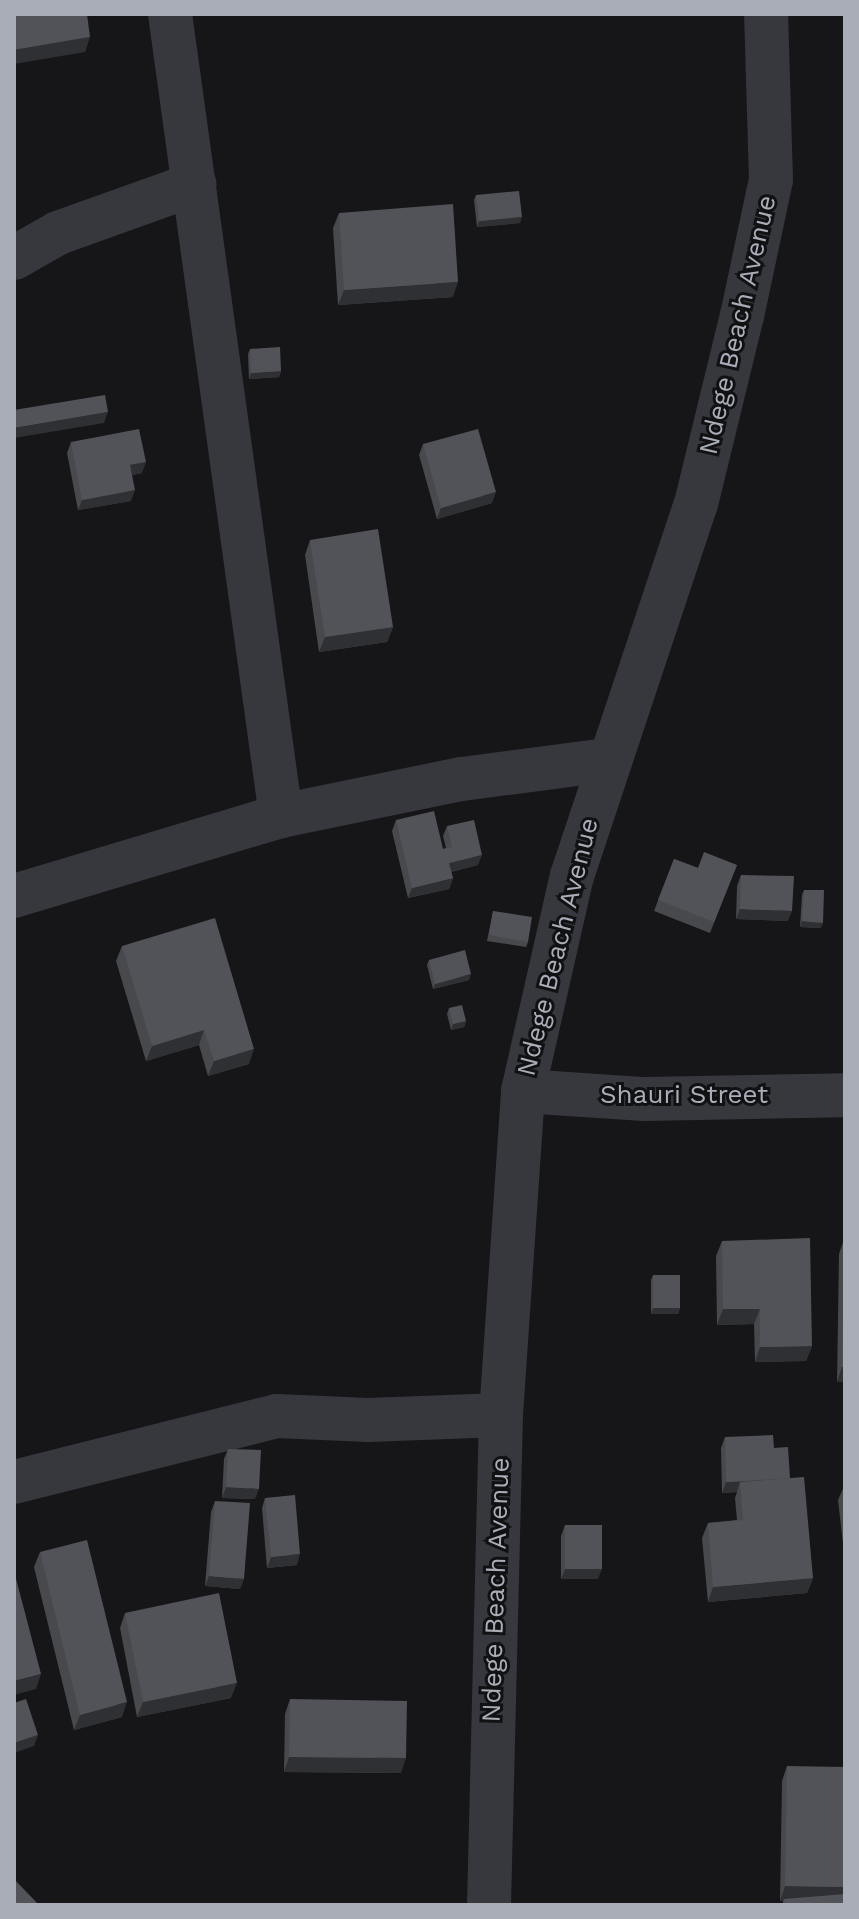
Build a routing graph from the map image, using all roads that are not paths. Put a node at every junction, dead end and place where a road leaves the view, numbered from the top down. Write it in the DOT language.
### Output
graph roads {
  1 [pos="170,14"];
  2 [pos="766,14"];
  3 [pos="195,184"];
  4 [pos="14,258"];
  5 [pos="607,760"];
  6 [pos="281,816"];
  7 [pos="14,896"];
  8 [pos="523,1091"];
  9 [pos="845,1095"];
  10 [pos="501,1415"];
  11 [pos="14,1482"];
  12 [pos="489,1905"];
  1 -- 3 [label="street"];
  2 -- 5 [label="street, Ndege Beach Avenue"];
  3 -- 4 [label="street"];
  3 -- 6 [label="street"];
  5 -- 6 [label="street"];
  5 -- 8 [label="street, Ndege Beach Avenue"];
  6 -- 7 [label="street"];
  8 -- 9 [label="street, Shauri Street"];
  8 -- 10 [label="street, Ndege Beach Avenue"];
  10 -- 11 [label="street"];
  10 -- 12 [label="street, Ndege Beach Avenue"];
}
